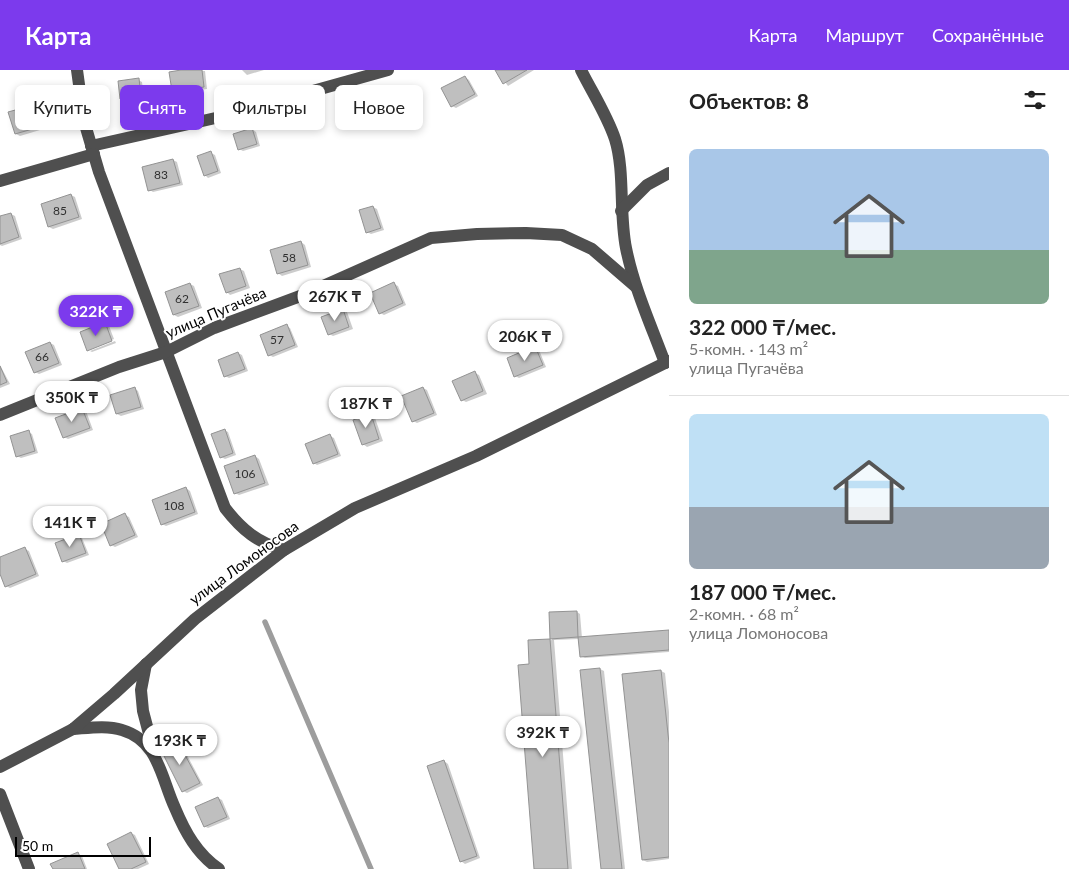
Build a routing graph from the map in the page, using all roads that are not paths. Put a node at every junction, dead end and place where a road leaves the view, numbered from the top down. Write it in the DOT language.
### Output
graph roads {
  1 [pos="77,70"];
  2 [pos="388,70"];
  3 [pos="582,70"];
  4 [pos="93,150"];
  5 [pos="669,173"];
  6 [pos="0,181"];
  7 [pos="621,211"];
  8 [pos="636,287"];
  9 [pos="166,352"];
  10 [pos="667,362"];
  11 [pos="0,415"];
  12 [pos="284,550"];
  13 [pos="146,664"];
  14 [pos="73,729"];
  15 [pos="154,753"];
  16 [pos="0,767"];
  17 [pos="0,794"];
  18 [pos="29,869"];
  19 [pos="219,869"];
  1 -- 4 [label="street"];
  2 -- 4 [label="street"];
  3 -- 7 [label="street"];
  4 -- 6 [label="street"];
  4 -- 9 [label="street"];
  5 -- 7 [label="street"];
  7 -- 8 [label="street"];
  8 -- 9 [label="street, улица Пугачёва"];
  8 -- 10 [label="street"];
  9 -- 11 [label="street, улица Пугачёва"];
  9 -- 12 [label="street"];
  10 -- 12 [label="street, улица Ломоносова"];
  12 -- 13 [label="street, улица Ломоносова"];
  13 -- 14 [label="street, улица Ломоносова"];
  13 -- 15 [label="street"];
  14 -- 15 [label="street"];
  14 -- 16 [label="street, улица Ломоносова"];
  15 -- 19 [label="street"];
  17 -- 18 [label="street"];
}
